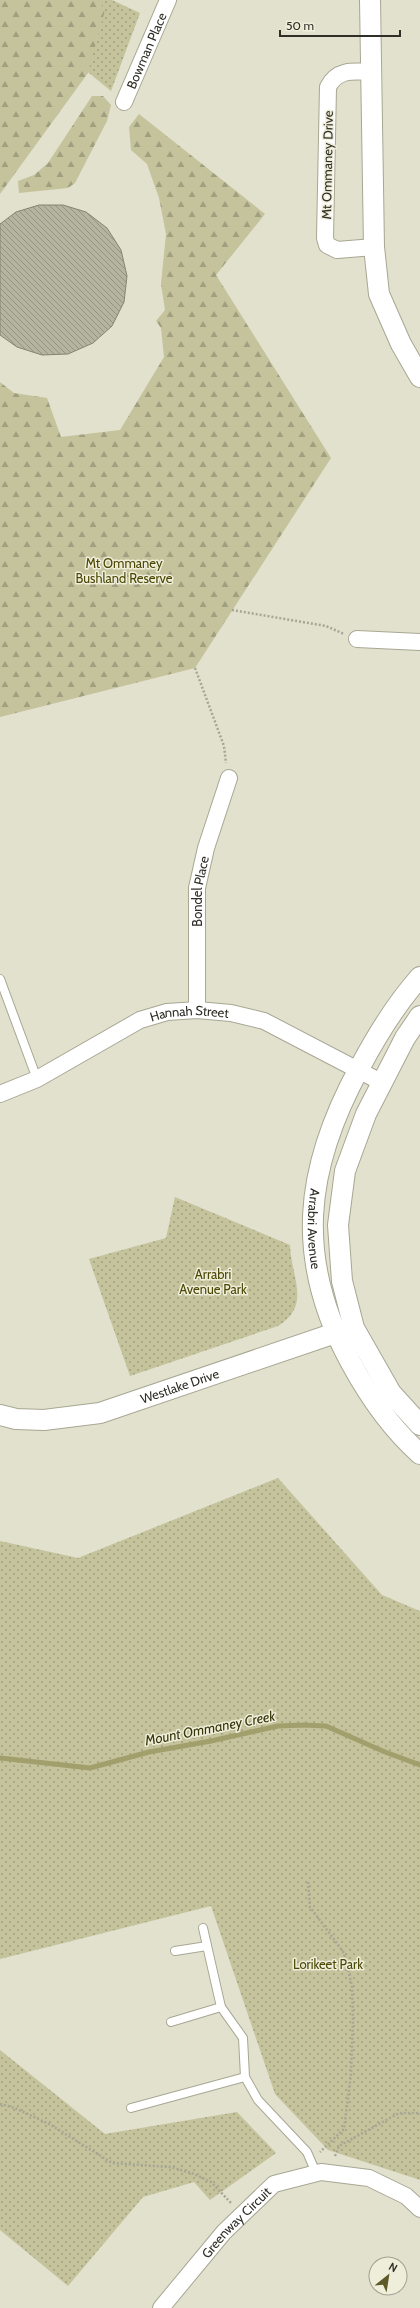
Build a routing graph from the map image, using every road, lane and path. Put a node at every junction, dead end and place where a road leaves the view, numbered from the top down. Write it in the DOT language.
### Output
graph roads {
  1 [pos="168,0"];
  2 [pos="370,0"];
  3 [pos="371,72"];
  4 [pos="124,102"];
  5 [pos="374,247"];
  6 [pos="420,377"];
  7 [pos="232,610"];
  8 [pos="357,639"];
  9 [pos="420,642"];
  10 [pos="195,668"];
  11 [pos="229,778"];
  12 [pos="420,977"];
  13 [pos="0,979"];
  14 [pos="197,1010"];
  15 [pos="420,1016"];
  16 [pos="358,1071"];
  17 [pos="37,1079"];
  18 [pos="381,1082"];
  19 [pos="0,1094"];
  20 [pos="354,1328"];
  21 [pos="334,1333"];
  22 [pos="0,1415"];
  23 [pos="420,1425"];
  24 [pos="420,1454"];
  25 [pos="308,1882"];
  26 [pos="202,1928"];
  27 [pos="206,1946"];
  28 [pos="175,1951"];
  29 [pos="221,2007"];
  30 [pos="171,2022"];
  31 [pos="245,2077"];
  32 [pos="0,2104"];
  33 [pos="131,2108"];
  34 [pos="420,2113"];
  35 [pos="335,2156"];
  36 [pos="313,2166"];
  37 [pos="420,2209"];
  38 [pos="242,2213"];
  39 [pos="161,2308"];
  1 -- 4 [label="street, Bowman Place"];
  2 -- 3 [label="street"];
  3 -- 5 [label="street"];
  3 -- 5 [label="street, Mt Ommaney Drive"];
  5 -- 6 [label="street"];
  7 -- 8 [label="path"];
  8 -- 9 [label="street"];
  10 -- 11 [label="path"];
  11 -- 14 [label="street, Bondel Place"];
  12 -- 16 [label="street, Arrabri Avenue"];
  13 -- 17 [label="lane"];
  14 -- 16 [label="street, Hannah Street"];
  14 -- 17 [label="street, Hannah Street"];
  15 -- 18 [label="street, Arrabri Avenue"];
  16 -- 18 [label="street, Hannah Street"];
  16 -- 21 [label="street, Arrabri Avenue"];
  17 -- 19 [label="street, Hannah Street"];
  18 -- 20 [label="street, Arrabri Avenue"];
  20 -- 21 [label="street, Westlake Drive"];
  20 -- 23 [label="street, Arrabri Avenue"];
  21 -- 22 [label="street, Westlake Drive"];
  21 -- 24 [label="street, Arrabri Avenue"];
  25 -- 36 [label="path"];
  26 -- 27 [label="lane"];
  27 -- 28 [label="lane"];
  27 -- 29 [label="lane"];
  29 -- 30 [label="lane"];
  29 -- 31 [label="lane"];
  31 -- 33 [label="lane"];
  31 -- 36 [label="lane"];
  32 -- 38 [label="path"];
  34 -- 35 [label="path"];
  36 -- 37 [label="street, Greenway Circuit"];
  36 -- 38 [label="street, Greenway Circuit"];
  38 -- 39 [label="street, Greenway Circuit"];
}
